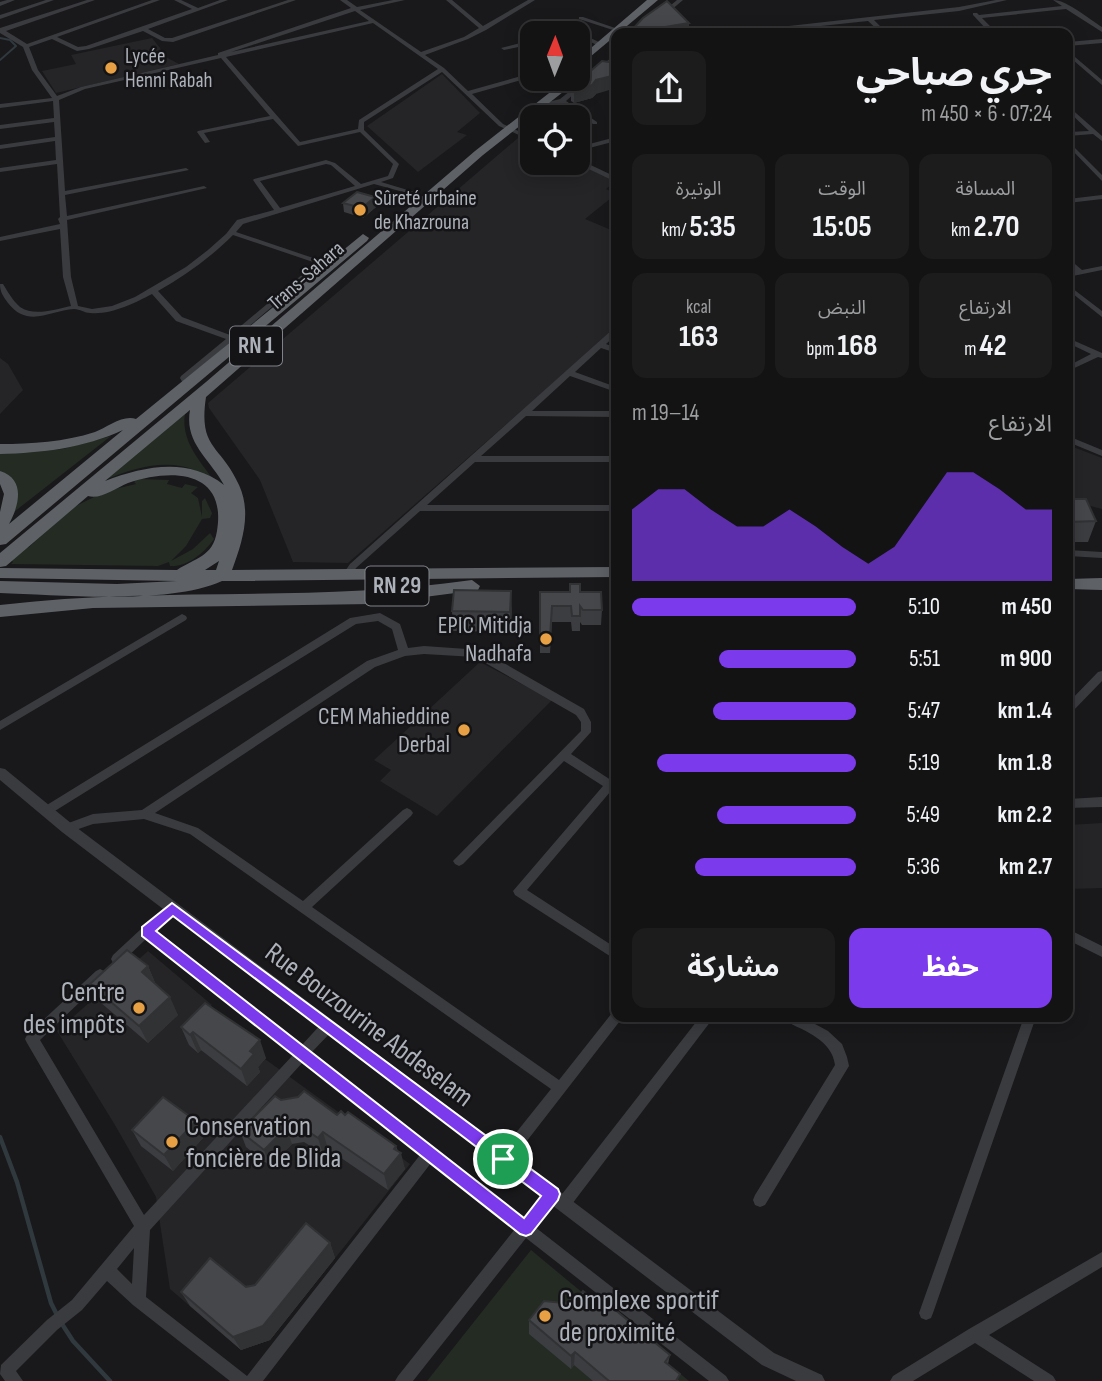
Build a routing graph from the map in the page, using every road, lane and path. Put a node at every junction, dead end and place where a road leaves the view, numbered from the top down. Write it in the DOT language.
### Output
graph roads {
  1 [pos="12,0"];
  2 [pos="51,0"];
  3 [pos="92,0"];
  4 [pos="157,0"];
  5 [pos="177,0"];
  6 [pos="225,0"];
  7 [pos="293,0"];
  8 [pos="343,0"];
  9 [pos="402,0"];
  10 [pos="449,0"];
  11 [pos="532,0"];
  12 [pos="653,0"];
  13 [pos="665,0"];
  14 [pos="680,0"];
  15 [pos="1004,0"];
  16 [pos="1056,0"];
  17 [pos="0,4"];
  18 [pos="969,4"];
  19 [pos="1069,7"];
  20 [pos="355,9"];
  21 [pos="198,10"];
  22 [pos="0,17"];
  23 [pos="978,17"];
  24 [pos="580,18"];
  25 [pos="869,19"];
  26 [pos="371,22"];
  27 [pos="611,28"];
  28 [pos="627,28"];
  29 [pos="628,28"];
  30 [pos="647,28"];
  31 [pos="789,28"];
  32 [pos="879,28"];
  33 [pos="988,28"];
  34 [pos="144,29"];
  35 [pos="484,29"];
  36 [pos="0,30"];
  37 [pos="1102,30"];
  38 [pos="52,37"];
  39 [pos="611,39"];
  40 [pos="590,40"];
  41 [pos="1102,40"];
  42 [pos="1073,43"];
  43 [pos="520,45"];
  44 [pos="601,45"];
  45 [pos="26,46"];
  46 [pos="611,47"];
  47 [pos="504,48"];
  48 [pos="421,54"];
  49 [pos="590,54"];
  50 [pos="223,57"];
  51 [pos="1075,59"];
  52 [pos="611,60"];
  53 [pos="204,61"];
  54 [pos="590,65"];
  55 [pos="442,69"];
  56 [pos="520,78"];
  57 [pos="1102,83"];
  58 [pos="546,91"];
  59 [pos="559,91"];
  60 [pos="467,93"];
  61 [pos="56,99"];
  62 [pos="562,101"];
  63 [pos="543,104"];
  64 [pos="0,106"];
  65 [pos="1073,112"];
  66 [pos="274,117"];
  67 [pos="57,120"];
  68 [pos="595,123"];
  69 [pos="0,127"];
  70 [pos="506,127"];
  71 [pos="361,130"];
  72 [pos="1095,132"];
  73 [pos="520,133"];
  74 [pos="1073,134"];
  75 [pos="58,139"];
  76 [pos="1102,139"];
  77 [pos="611,140"];
  78 [pos="207,142"];
  79 [pos="0,146"];
  80 [pos="590,146"];
  81 [pos="1073,148"];
  82 [pos="60,162"];
  83 [pos="590,167"];
  84 [pos="0,170"];
  85 [pos="186,170"];
  86 [pos="611,178"];
  87 [pos="1102,179"];
  88 [pos="376,183"];
  89 [pos="361,187"];
  90 [pos="204,188"];
  91 [pos="62,194"];
  92 [pos="418,194"];
  93 [pos="1102,197"];
  94 [pos="1073,200"];
  95 [pos="279,211"];
  96 [pos="63,222"];
  97 [pos="233,233"];
  98 [pos="0,239"];
  99 [pos="1073,265"];
  100 [pos="1102,268"];
  101 [pos="1080,272"];
  102 [pos="1073,274"];
  103 [pos="0,286"];
  104 [pos="154,290"];
  105 [pos="1073,292"];
  106 [pos="75,307"];
  107 [pos="1102,315"];
  108 [pos="611,335"];
  109 [pos="232,338"];
  110 [pos="1073,342"];
  111 [pos="600,345"];
  112 [pos="611,349"];
  113 [pos="1100,355"];
  114 [pos="1073,367"];
  115 [pos="569,373"];
  116 [pos="185,385"];
  117 [pos="611,388"];
  118 [pos="199,395"];
  119 [pos="526,413"];
  120 [pos="611,414"];
  121 [pos="1073,441"];
  122 [pos="0,449"];
  123 [pos="1102,453"];
  124 [pos="473,460"];
  125 [pos="611,460"];
  126 [pos="0,476"];
  127 [pos="420,508"];
  128 [pos="611,508"];
  129 [pos="62,510"];
  130 [pos="0,527"];
  131 [pos="0,540"];
  132 [pos="224,553"];
  133 [pos="1073,553"];
  134 [pos="1102,554"];
  135 [pos="0,562"];
  136 [pos="611,572"];
  137 [pos="1073,572"];
  138 [pos="1102,572"];
  139 [pos="0,573"];
  140 [pos="266,574"];
  141 [pos="348,574"];
  142 [pos="216,580"];
  143 [pos="175,581"];
  144 [pos="611,582"];
  145 [pos="1073,584"];
  146 [pos="1102,584"];
  147 [pos="471,586"];
  148 [pos="0,587"];
  149 [pos="0,611"];
  150 [pos="182,618"];
  151 [pos="404,652"];
  152 [pos="1102,675"];
  153 [pos="1073,704"];
  154 [pos="0,726"];
  155 [pos="563,755"];
  156 [pos="0,773"];
  157 [pos="1102,802"];
  158 [pos="1073,804"];
  159 [pos="46,811"];
  160 [pos="407,813"];
  161 [pos="144,814"];
  162 [pos="67,828"];
  163 [pos="459,861"];
  164 [pos="172,908"];
  165 [pos="303,908"];
  166 [pos="146,932"];
  167 [pos="1073,937"];
  168 [pos="611,952"];
  169 [pos="1102,952"];
  170 [pos="613,1022"];
  171 [pos="704,1022"];
  172 [pos="799,1022"];
  173 [pos="1028,1022"];
  174 [pos="328,1026"];
  175 [pos="303,1054"];
  176 [pos="560,1088"];
  177 [pos="430,1153"];
  178 [pos="503,1159"];
  179 [pos="558,1199"];
  180 [pos="760,1200"];
  181 [pos="143,1227"];
  182 [pos="526,1228"];
  183 [pos="1102,1259"];
  184 [pos="108,1271"];
  185 [pos="138,1300"];
  186 [pos="926,1313"];
  187 [pos="974,1334"];
  188 [pos="15,1381"];
  189 [pos="242,1381"];
  190 [pos="253,1381"];
  191 [pos="403,1381"];
  192 [pos="721,1381"];
  193 [pos="816,1381"];
  194 [pos="898,1381"];
  195 [pos="1048,1381"];
  1 -- 17 [label="street"];
  2 -- 22 [label="street"];
  3 -- 36 [label="street"];
  4 -- 38 [label="street"];
  5 -- 21 [label="street"];
  6 -- 21 [label="street"];
  7 -- 34 [label="street"];
  8 -- 20 [label="street"];
  9 -- 20 [label="street"];
  10 -- 35 [label="street"];
  11 -- 35 [label="street"];
  12 -- 28 [label="highway"];
  13 -- 29 [label="highway"];
  14 -- 30 [label="street"];
  15 -- 18 [label="street"];
  16 -- 19 [label="street"];
  18 -- 23 [label="street"];
  18 -- 25 [label="street"];
  19 -- 23 [label="street"];
  19 -- 37 [label="street"];
  20 -- 26 [label="street"];
  20 -- 53 [label="street"];
  21 -- 34 [label="street"];
  23 -- 33 [label="street"];
  24 -- 27 [label="street"];
  25 -- 31 [label="street"];
  25 -- 32 [label="street"];
  26 -- 48 [label="street"];
  26 -- 50 [label="street"];
  34 -- 38 [label="street"];
  35 -- 48 [label="street"];
  36 -- 45 [label="street"];
  38 -- 45 [label="street"];
  39 -- 44 [label="highway"];
  40 -- 44 [label="street"];
  41 -- 42 [label="street"];
  43 -- 47 [label="street"];
  44 -- 49 [label="highway"];
  45 -- 61 [label="street"];
  46 -- 54 [label="highway"];
  48 -- 55 [label="street"];
  50 -- 53 [label="street"];
  50 -- 66 [label="street"];
  51 -- 57 [label="street"];
  52 -- 62 [label="street"];
  53 -- 61 [label="street"];
  55 -- 60 [label="street"];
  55 -- 71 [label="street"];
  56 -- 60 [label="street"];
  58 -- 70 [label="highway, RN 1"];
  59 -- 63 [label="highway, RN 1"];
  60 -- 70 [label="street"];
  61 -- 64 [label="street"];
  61 -- 67 [label="street"];
  62 -- 63 [label="street"];
  62 -- 68 [label="street"];
  63 -- 70 [label="highway, RN 1"];
  65 -- 72 [label="street"];
  66 -- 71 [label="street"];
  66 -- 78 [label="street"];
  67 -- 69 [label="street"];
  67 -- 75 [label="street"];
  70 -- 73 [label="street"];
  70 -- 92 [label="highway, RN 1"];
  70 -- 118 [label="highway, Trans-Sahara / RN 1"];
  71 -- 88 [label="street"];
  72 -- 74 [label="street"];
  72 -- 76 [label="street"];
  75 -- 79 [label="street"];
  75 -- 82 [label="street"];
  77 -- 80 [label="street"];
  81 -- 87 [label="street"];
  82 -- 84 [label="street"];
  82 -- 91 [label="street"];
  83 -- 86 [label="street"];
  85 -- 91 [label="street"];
  88 -- 89 [label="street"];
  88 -- 92 [label="street"];
  89 -- 95 [label="street"];
  89 -- 95 [label="street"];
  90 -- 96 [label="street"];
  91 -- 96 [label="street"];
  92 -- 116 [label="highway, RN 1"];
  93 -- 94 [label="street"];
  95 -- 97 [label="street"];
  96 -- 98 [label="street"];
  96 -- 106 [label="street"];
  97 -- 104 [label="street"];
  97 -- 109 [label="street"];
  99 -- 101 [label="street"];
  100 -- 101 [label="street"];
  101 -- 102 [label="street"];
  103 -- 106 [label="street"];
  104 -- 106 [label="street"];
  104 -- 109 [label="street"];
  105 -- 107 [label="street"];
  108 -- 111 [label="street"];
  109 -- 116 [label="street"];
  110 -- 113 [label="street"];
  111 -- 112 [label="street"];
  111 -- 115 [label="street"];
  113 -- 114 [label="street"];
  115 -- 117 [label="street"];
  115 -- 119 [label="street"];
  116 -- 122 [label="highway"];
  116 -- 131 [label="highway, RN 1"];
  118 -- 129 [label="highway, Trans-Sahara / RN 1"];
  118 -- 132 [label="highway"];
  119 -- 120 [label="street"];
  119 -- 124 [label="street"];
  121 -- 123 [label="street"];
  124 -- 125 [label="street"];
  124 -- 127 [label="street"];
  126 -- 130 [label="highway"];
  127 -- 128 [label="street"];
  127 -- 141 [label="street"];
  129 -- 132 [label="highway"];
  129 -- 135 [label="highway, Trans-Sahara / RN 1"];
  132 -- 140 [label="highway"];
  132 -- 142 [label="highway"];
  132 -- 143 [label="highway"];
  133 -- 134 [label="street"];
  136 -- 141 [label="highway, RN 29"];
  137 -- 138 [label="highway"];
  139 -- 143 [label="highway"];
  140 -- 141 [label="highway, RN 29"];
  140 -- 142 [label="highway, RN 29"];
  142 -- 143 [label="highway, RN 29"];
  142 -- 147 [label="highway, RN 29"];
  143 -- 148 [label="highway"];
  144 -- 147 [label="highway, RN 29"];
  145 -- 146 [label="highway"];
  147 -- 149 [label="highway"];
  150 -- 154 [label="street"];
  151 -- 155 [label="street"];
  151 -- 159 [label="street"];
  151 -- 161 [label="street"];
  152 -- 153 [label="street"];
  155 -- 163 [label="street"];
  155 -- 168 [label="street"];
  156 -- 159 [label="street, Rue Bouzourine Abdeselam"];
  157 -- 158 [label="street"];
  159 -- 162 [label="street, Rue Bouzourine Abdeselam"];
  160 -- 165 [label="street"];
  161 -- 162 [label="street"];
  161 -- 165 [label="street"];
  162 -- 164 [label="street, Rue Bouzourine Abdeselam"];
  164 -- 166 [label="street"];
  164 -- 174 [label="street, Rue Bouzourine Abdeselam"];
  165 -- 176 [label="street"];
  166 -- 175 [label="street"];
  166 -- 181 [label="street"];
  167 -- 169 [label="street"];
  170 -- 176 [label="street"];
  171 -- 179 [label="street"];
  172 -- 180 [label="street"];
  173 -- 186 [label="street"];
  174 -- 175 [label="street"];
  174 -- 178 [label="street, Rue Bouzourine Abdeselam"];
  175 -- 177 [label="street"];
  175 -- 181 [label="street"];
  176 -- 178 [label="street"];
  177 -- 182 [label="street"];
  177 -- 190 [label="street"];
  178 -- 179 [label="street, Rue Bouzourine Abdeselam"];
  179 -- 182 [label="street"];
  179 -- 193 [label="street, Rue Bouzourine Abdeselam"];
  181 -- 184 [label="street"];
  181 -- 185 [label="street"];
  182 -- 191 [label="street"];
  182 -- 192 [label="street"];
  183 -- 187 [label="street"];
  184 -- 185 [label="street"];
  184 -- 188 [label="street"];
  185 -- 189 [label="street"];
  187 -- 194 [label="street"];
  187 -- 195 [label="street"];
}
